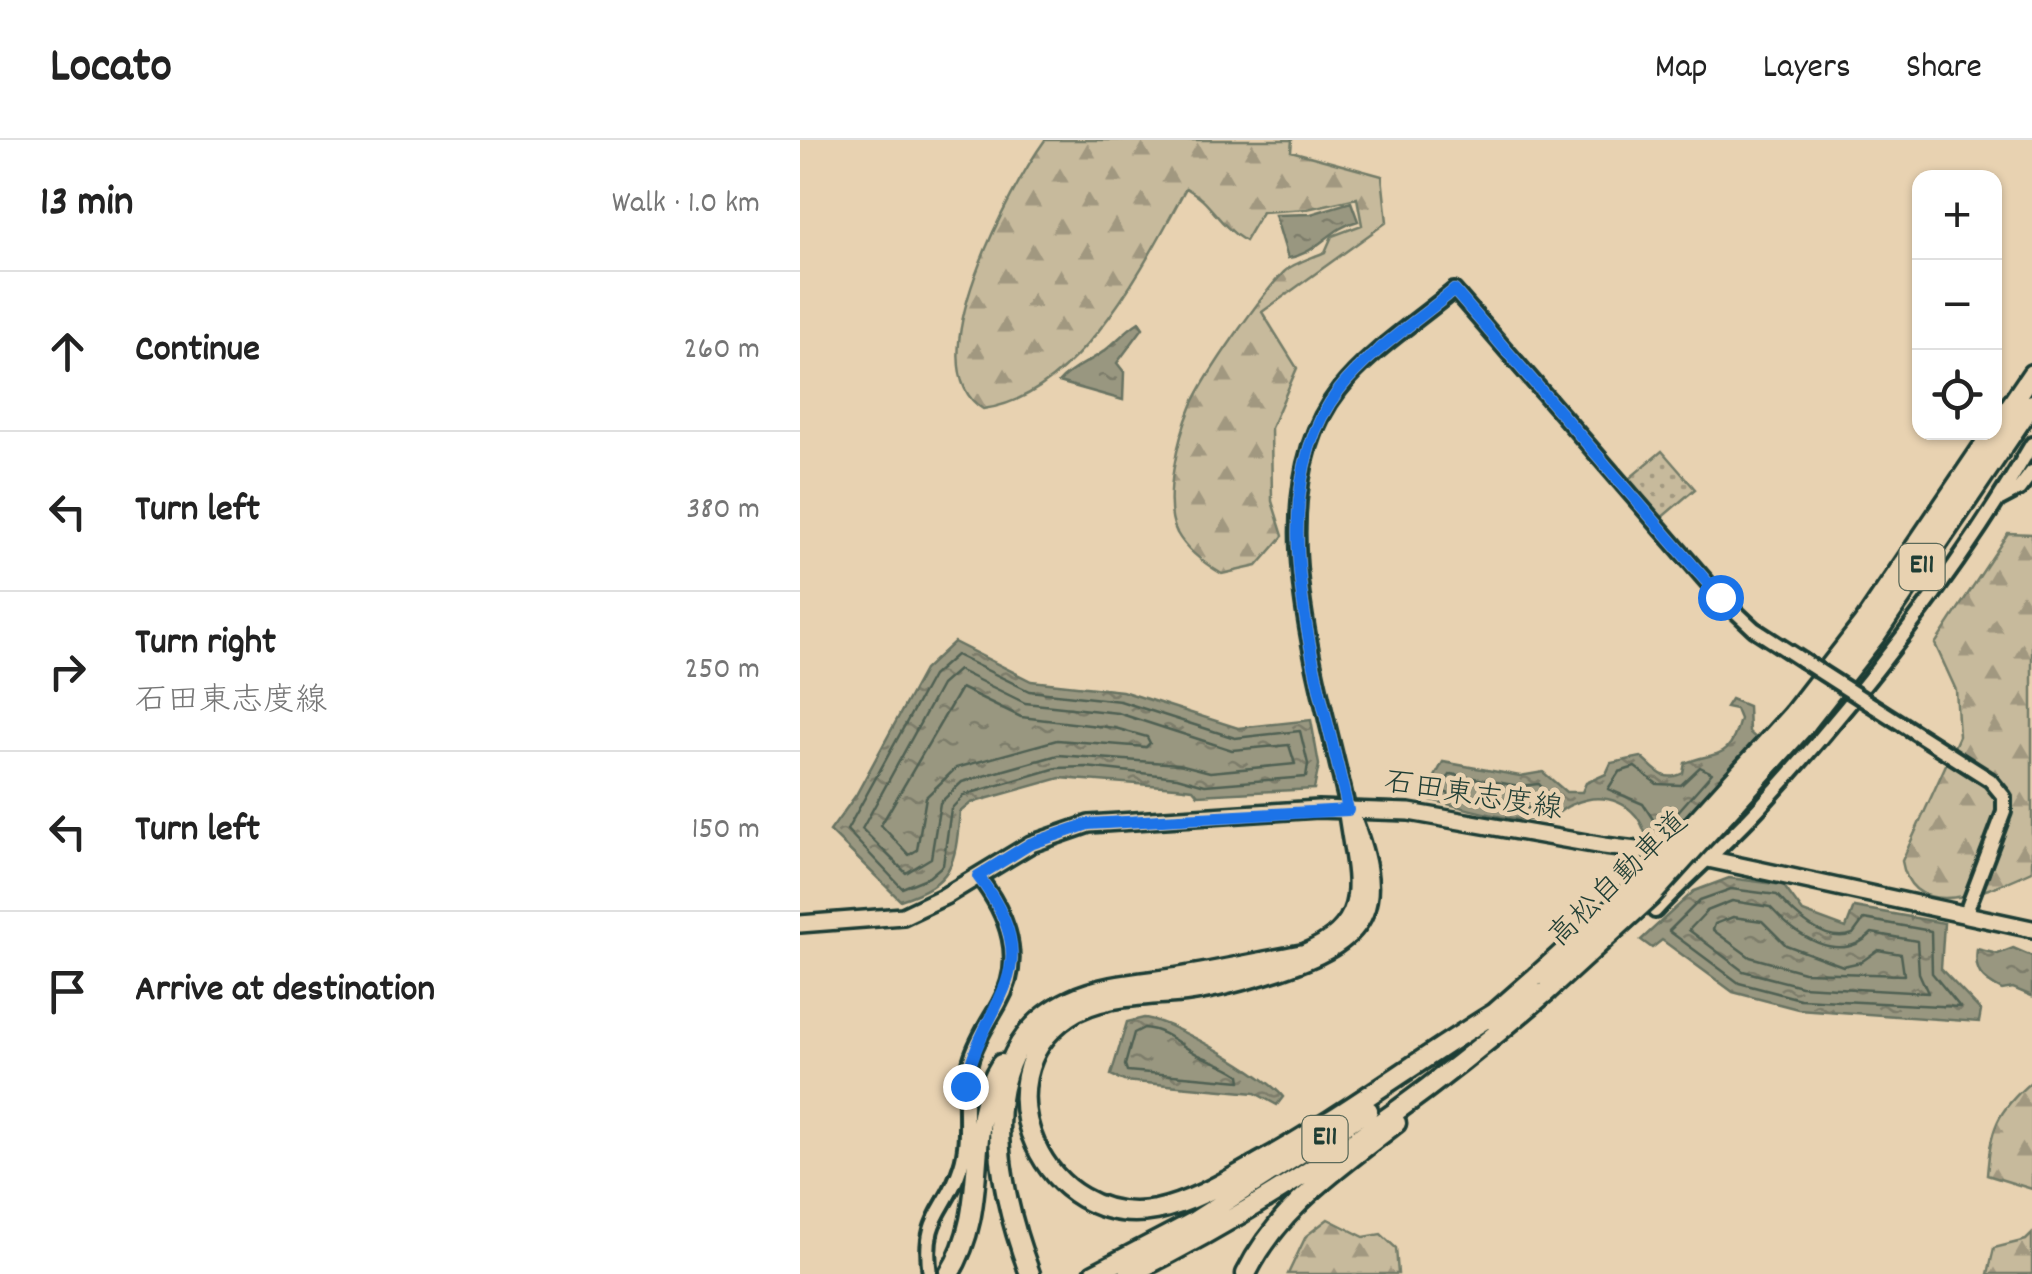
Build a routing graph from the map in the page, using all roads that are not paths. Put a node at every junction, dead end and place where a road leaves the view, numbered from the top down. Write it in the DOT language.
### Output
graph roads {
  1 [pos="2032,374"];
  2 [pos="2032,404"];
  3 [pos="2002,419"];
  4 [pos="1988,440"];
  5 [pos="2032,444"];
  6 [pos="2032,472"];
  7 [pos="2000,499"];
  8 [pos="1799,719"];
  9 [pos="1348,810"];
  10 [pos="1708,858"];
  11 [pos="978,876"];
  12 [pos="1656,911"];
  13 [pos="1965,915"];
  14 [pos="800,924"];
  15 [pos="2032,930"];
  16 [pos="1538,990"];
  17 [pos="1495,1014"];
  18 [pos="1034,1036"];
  19 [pos="930,1274"];
  20 [pos="949,1274"];
  21 [pos="1030,1274"];
  22 [pos="1040,1274"];
  23 [pos="1094,1274"];
  24 [pos="1128,1274"];
  25 [pos="1246,1274"];
  1 -- 3 [label="highway, 高松自動車道 / E11"];
  2 -- 8 [label="highway, 高松自動車道 / E11"];
  4 -- 8 [label="highway, 高松自動車道 / E11"];
  5 -- 7 [label="street"];
  6 -- 7 [label="street"];
  7 -- 10 [label="street"];
  8 -- 16 [label="highway, 高松自動車道 / E11, bridge"];
  9 -- 10 [label="main road, 石田東志度線"];
  9 -- 11 [label="main road, 石田東志度線"];
  9 -- 13 [label="street, bridge"];
  9 -- 18 [label="highway"];
  10 -- 12 [label="street"];
  10 -- 13 [label="main road, 石田東志度線"];
  11 -- 14 [label="main road, 石田東志度線"];
  11 -- 19 [label="street"];
  13 -- 15 [label="main road, 石田東志度線"];
  16 -- 17 [label="highway, 高松自動車道 / E11"];
  16 -- 24 [label="highway, 高松自動車道 / E11"];
  16 -- 25 [label="highway"];
  17 -- 18 [label="highway"];
  17 -- 23 [label="highway, 高松自動車道 / E11"];
  18 -- 20 [label="highway"];
  18 -- 21 [label="highway"];
  18 -- 22 [label="highway"];
}
